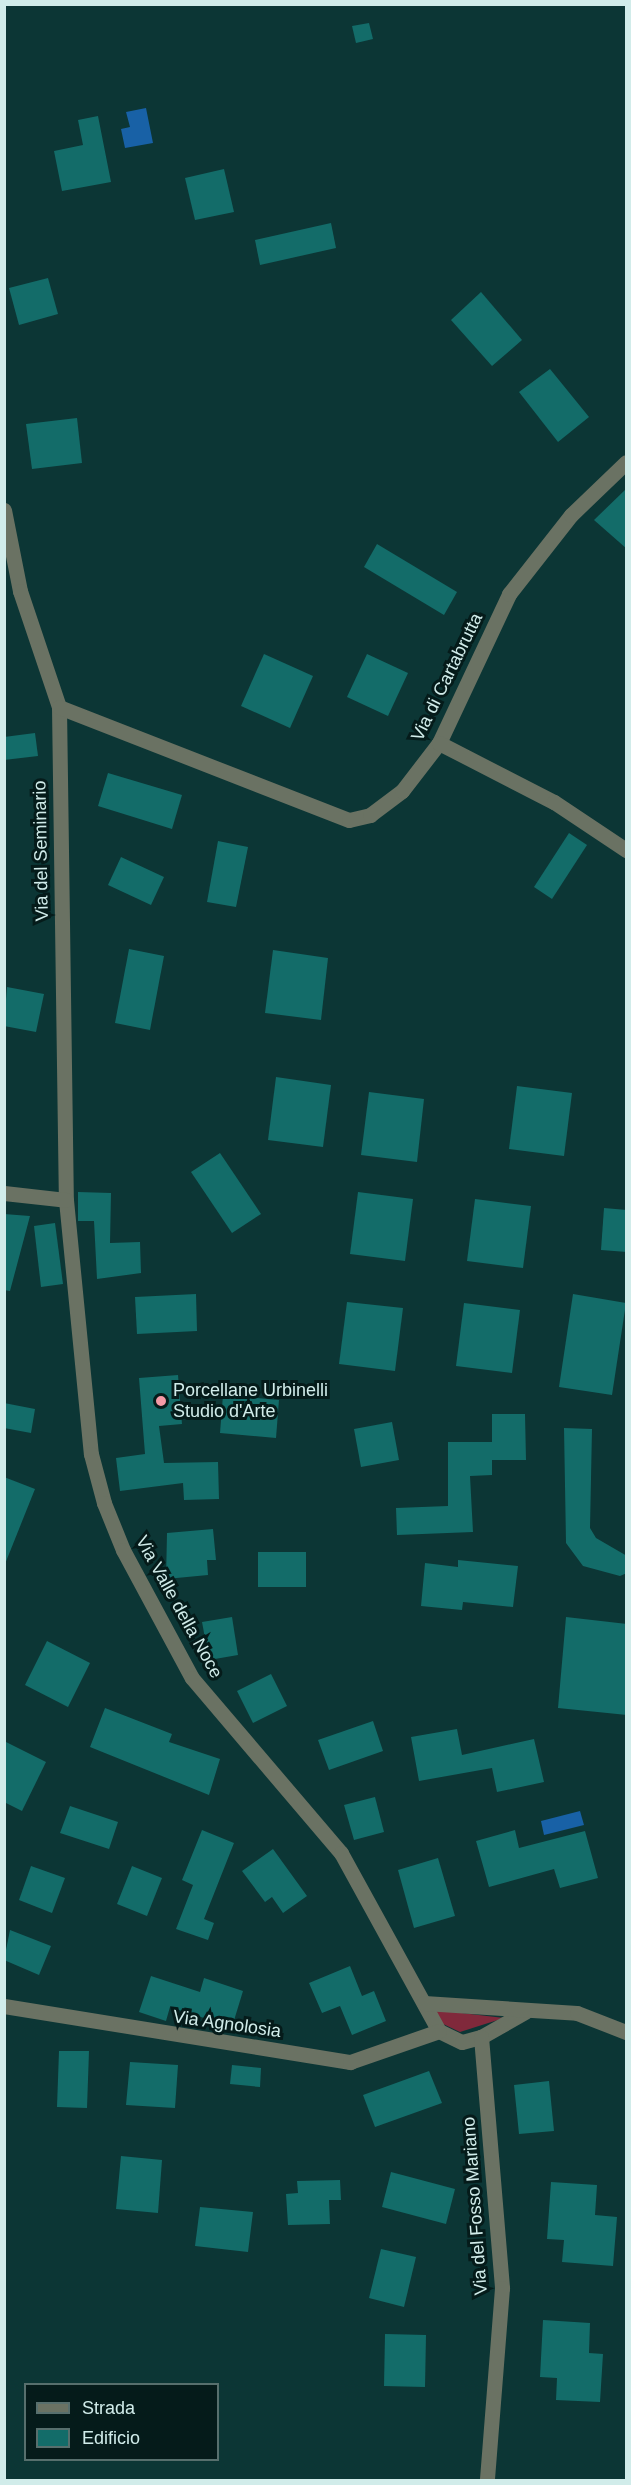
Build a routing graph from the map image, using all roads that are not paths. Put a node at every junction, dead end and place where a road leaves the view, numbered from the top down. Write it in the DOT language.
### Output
graph roads {
  1 [pos="627,462"];
  2 [pos="4,510"];
  3 [pos="59,706"];
  4 [pos="439,743"];
  5 [pos="627,850"];
  6 [pos="4,1193"];
  7 [pos="66,1200"];
  8 [pos="423,2003"];
  9 [pos="4,2006"];
  10 [pos="525,2012"];
  11 [pos="439,2031"];
  12 [pos="627,2031"];
  13 [pos="482,2037"];
  14 [pos="487,2481"];
  1 -- 4 [label="street, Via di Cartabrutta"];
  2 -- 3 [label="street, Via del Seminario"];
  3 -- 4 [label="street, Via di Cartabrutta"];
  3 -- 7 [label="street, Via del Seminario"];
  4 -- 5 [label="street"];
  6 -- 7 [label="street"];
  7 -- 8 [label="street, Via Valle della Noce"];
  8 -- 10 [label="street"];
  8 -- 11 [label="street, Via Valle della Noce"];
  9 -- 11 [label="street, Via Agnolosia"];
  10 -- 12 [label="street"];
  10 -- 13 [label="street"];
  11 -- 13 [label="street"];
  13 -- 14 [label="street, Via del Fosso Mariano"];
}
